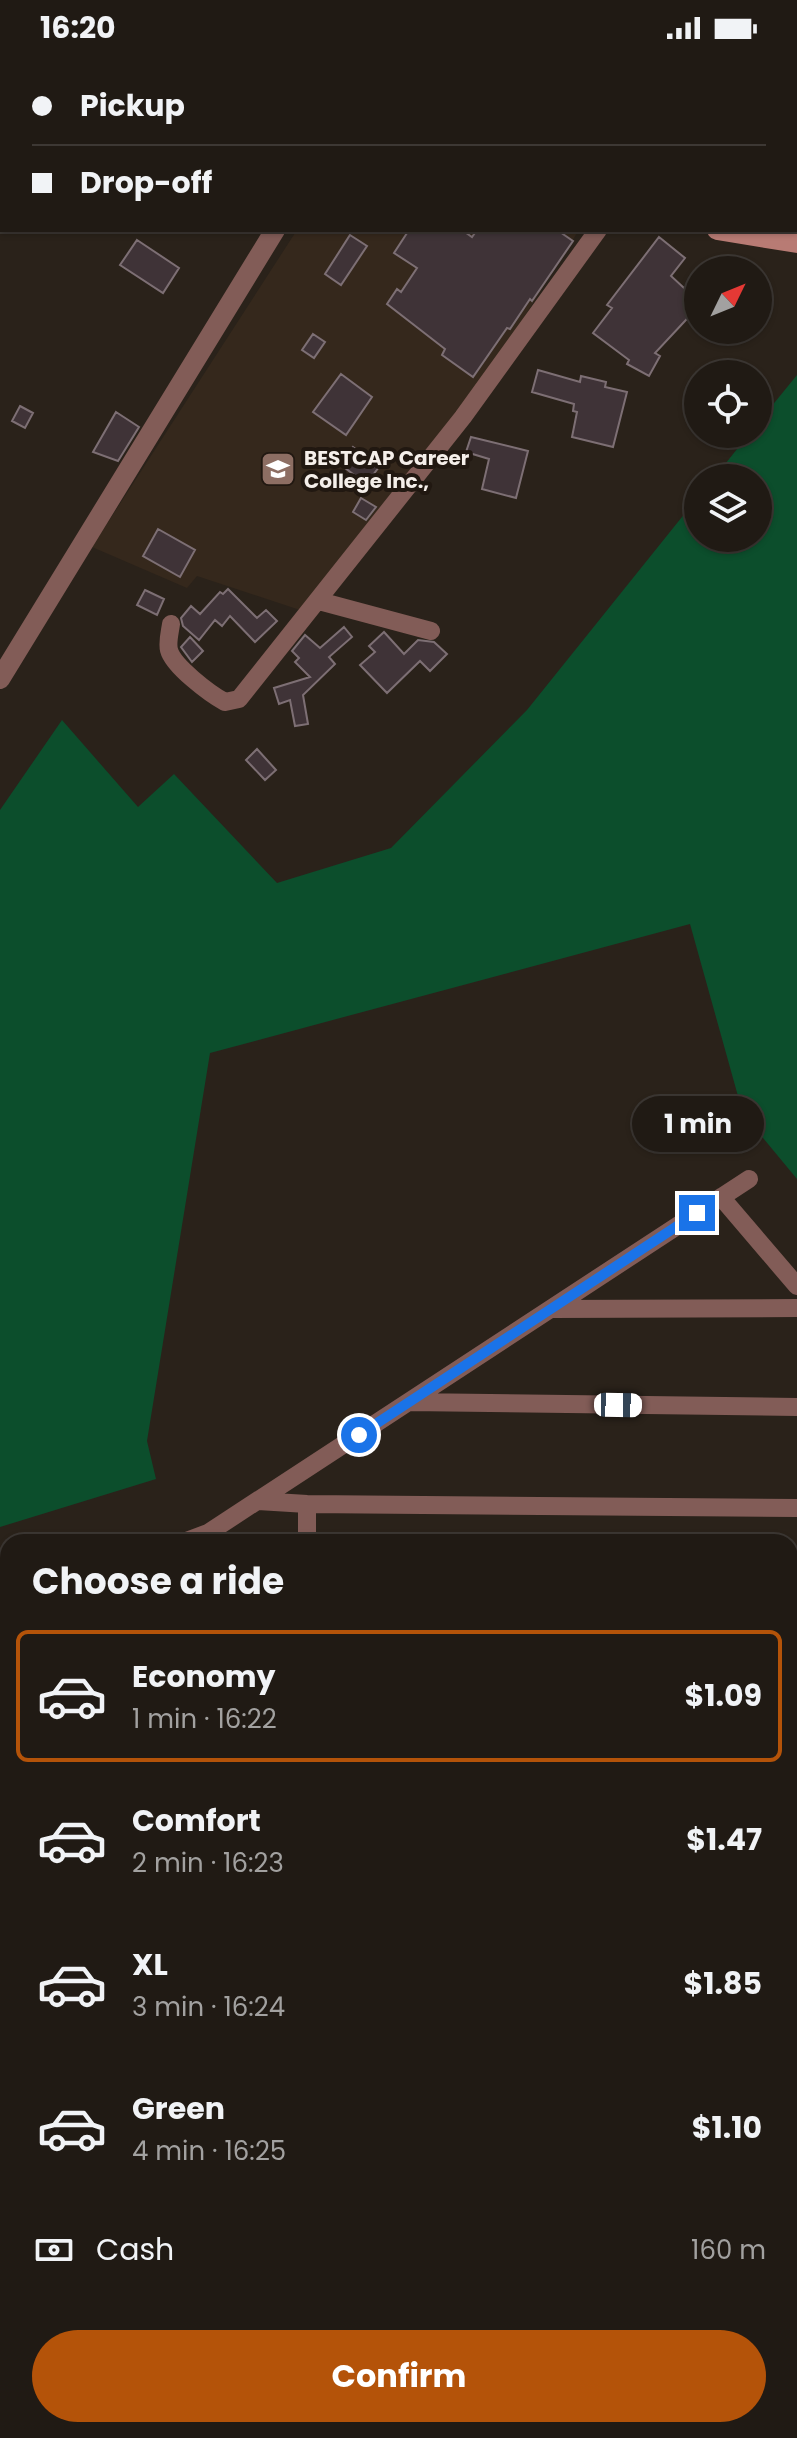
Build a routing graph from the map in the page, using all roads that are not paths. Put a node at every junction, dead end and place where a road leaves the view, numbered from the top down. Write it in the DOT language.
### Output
graph roads {
  1 [pos="274,232"];
  2 [pos="597,232"];
  3 [pos="731,232"];
  4 [pos="797,243"];
  5 [pos="319,601"];
  6 [pos="171,624"];
  7 [pos="431,631"];
  8 [pos="0,679"];
  9 [pos="749,1179"];
  10 [pos="721,1197"];
  11 [pos="797,1286"];
  12 [pos="797,1308"];
  13 [pos="551,1309"];
  14 [pos="409,1402"];
  15 [pos="797,1407"];
  16 [pos="258,1501"];
  17 [pos="307,1504"];
  18 [pos="797,1508"];
  19 [pos="212,1534"];
  20 [pos="307,1534"];
  1 -- 8 [label="street"];
  2 -- 5 [label="street"];
  3 -- 4 [label="main road"];
  5 -- 6 [label="street"];
  5 -- 7 [label="street"];
  9 -- 10 [label="street"];
  10 -- 11 [label="street"];
  10 -- 13 [label="street"];
  12 -- 13 [label="street"];
  13 -- 14 [label="street"];
  14 -- 15 [label="street"];
  14 -- 16 [label="street"];
  16 -- 17 [label="street"];
  16 -- 19 [label="street"];
  17 -- 18 [label="street"];
  17 -- 20 [label="street"];
}
